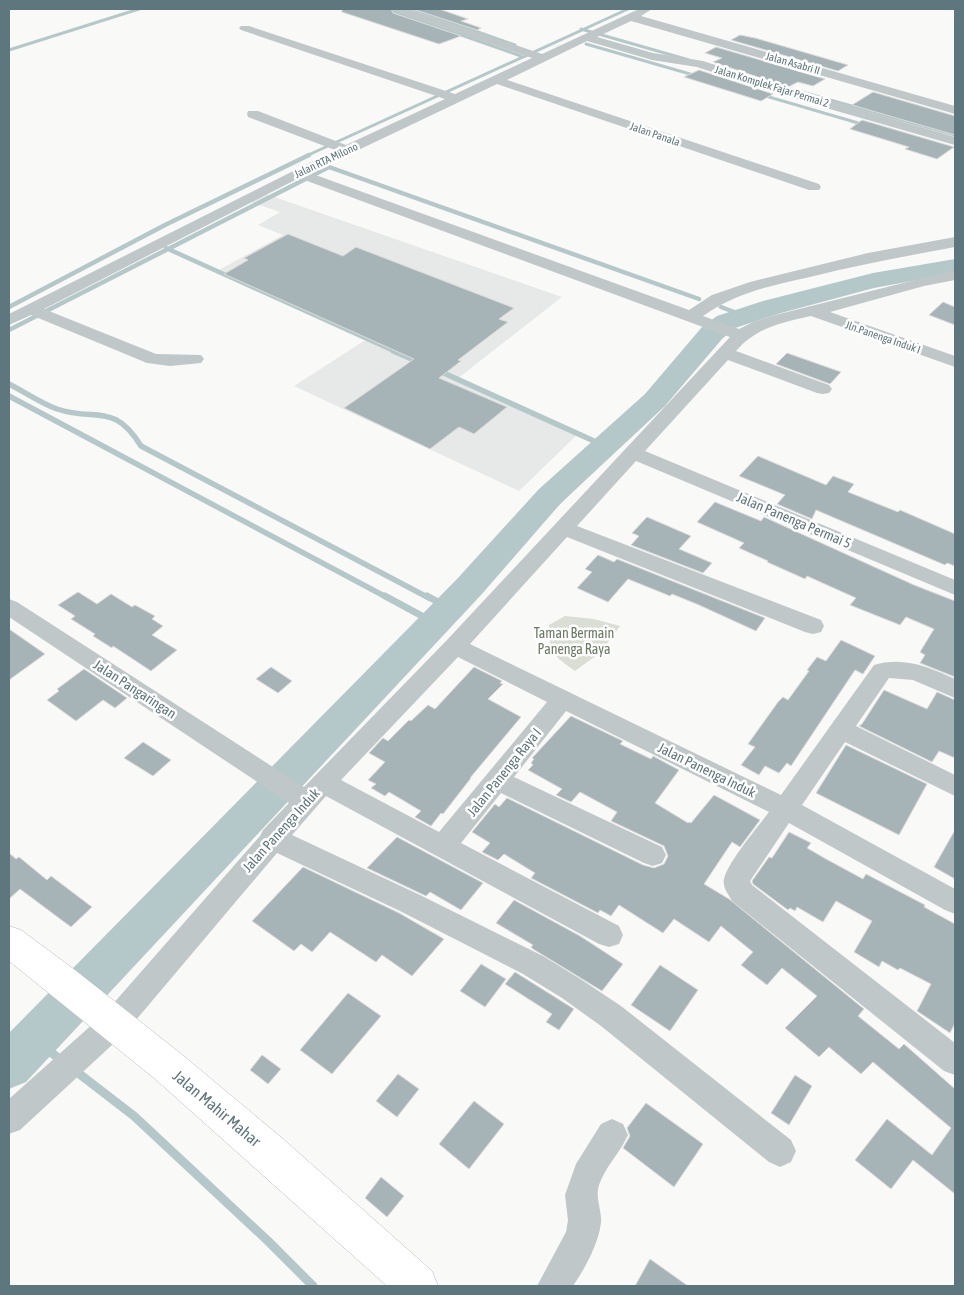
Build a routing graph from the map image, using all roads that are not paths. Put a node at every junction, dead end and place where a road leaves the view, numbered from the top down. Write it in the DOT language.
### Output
graph roads {
  1 [pos="398,9"];
  2 [pos="647,9"];
  3 [pos="631,17"];
  4 [pos="245,28"];
  5 [pos="588,38"];
  6 [pos="543,58"];
  7 [pos="496,80"];
  8 [pos="457,99"];
  9 [pos="955,110"];
  10 [pos="253,114"];
  11 [pos="955,141"];
  12 [pos="346,150"];
  13 [pos="298,174"];
  14 [pos="814,187"];
  15 [pos="955,242"];
  16 [pos="955,275"];
  17 [pos="929,279"];
  18 [pos="955,288"];
  19 [pos="31,308"];
  20 [pos="812,311"];
  21 [pos="690,316"];
  22 [pos="9,320"];
  23 [pos="732,340"];
  24 [pos="195,360"];
  25 [pos="955,362"];
  26 [pos="823,389"];
  27 [pos="633,453"];
  28 [pos="564,528"];
  29 [pos="955,588"];
  30 [pos="9,607"];
  31 [pos="813,626"];
  32 [pos="455,646"];
  33 [pos="955,689"];
  34 [pos="563,699"];
  35 [pos="840,729"];
  36 [pos="497,780"];
  37 [pos="324,783"];
  38 [pos="955,786"];
  39 [pos="299,796"];
  40 [pos="784,808"];
  41 [pos="272,838"];
  42 [pos="444,845"];
  43 [pos="653,855"];
  44 [pos="955,902"];
  45 [pos="609,934"];
  46 [pos="9,941"];
  47 [pos="109,1017"];
  48 [pos="955,1061"];
  49 [pos="9,1119"];
  50 [pos="612,1135"];
  51 [pos="780,1151"];
  52 [pos="417,1286"];
  53 [pos="554,1286"];
  1 -- 6 [label="street"];
  2 -- 3 [label="street, Jalan RTA Milono"];
  3 -- 5 [label="street, Jalan RTA Milono"];
  3 -- 9 [label="street, Jalan Asabri II"];
  4 -- 8 [label="street"];
  5 -- 6 [label="street, Jalan RTA Milono"];
  5 -- 11 [label="street, Jalan Komplek Fajar Permai 2"];
  6 -- 7 [label="street, Jalan RTA Milono"];
  7 -- 8 [label="street, Jalan RTA Milono"];
  7 -- 14 [label="street, Jalan Panala"];
  8 -- 12 [label="street, Jalan RTA Milono"];
  10 -- 12 [label="street"];
  12 -- 13 [label="street, Jalan RTA Milono"];
  13 -- 19 [label="street, Jalan RTA Milono"];
  13 -- 21 [label="street"];
  15 -- 21 [label="street"];
  16 -- 17 [label="street"];
  17 -- 18 [label="street"];
  17 -- 20 [label="street"];
  19 -- 22 [label="street, Jalan RTA Milono"];
  19 -- 24 [label="street"];
  20 -- 23 [label="street"];
  20 -- 25 [label="street, Jln.Panenga Induk I"];
  21 -- 23 [label="street"];
  23 -- 26 [label="street"];
  23 -- 27 [label="street, Jalan Panenga Induk"];
  27 -- 28 [label="street, Jalan Panenga Induk"];
  27 -- 29 [label="street, Jalan Panenga Permai 5"];
  28 -- 31 [label="street"];
  28 -- 32 [label="street, Jalan Panenga Induk"];
  30 -- 39 [label="street, Jalan Pangaringan"];
  32 -- 34 [label="street, Jalan Panenga Induk"];
  32 -- 37 [label="street, Jalan Panenga Induk"];
  33 -- 35 [label="street"];
  34 -- 36 [label="street, Jalan Panenga Raya I"];
  34 -- 40 [label="street, Jalan Panenga Induk"];
  35 -- 38 [label="street"];
  35 -- 40 [label="street"];
  36 -- 42 [label="street, Jalan Panenga Raya I"];
  36 -- 43 [label="street"];
  37 -- 39 [label="street, Jalan Panenga Induk"];
  37 -- 42 [label="street"];
  39 -- 41 [label="street, Jalan Panenga Induk"];
  40 -- 44 [label="street, Jalan Panenga Induk"];
  40 -- 48 [label="street"];
  41 -- 47 [label="street, Jalan Panenga Induk"];
  41 -- 51 [label="street"];
  42 -- 45 [label="street"];
  46 -- 47 [label="highway, Jalan Mahir Mahar"];
  47 -- 49 [label="street, Jalan Panenga Induk"];
  47 -- 52 [label="highway, Jalan Mahir Mahar"];
  50 -- 53 [label="street"];
}
